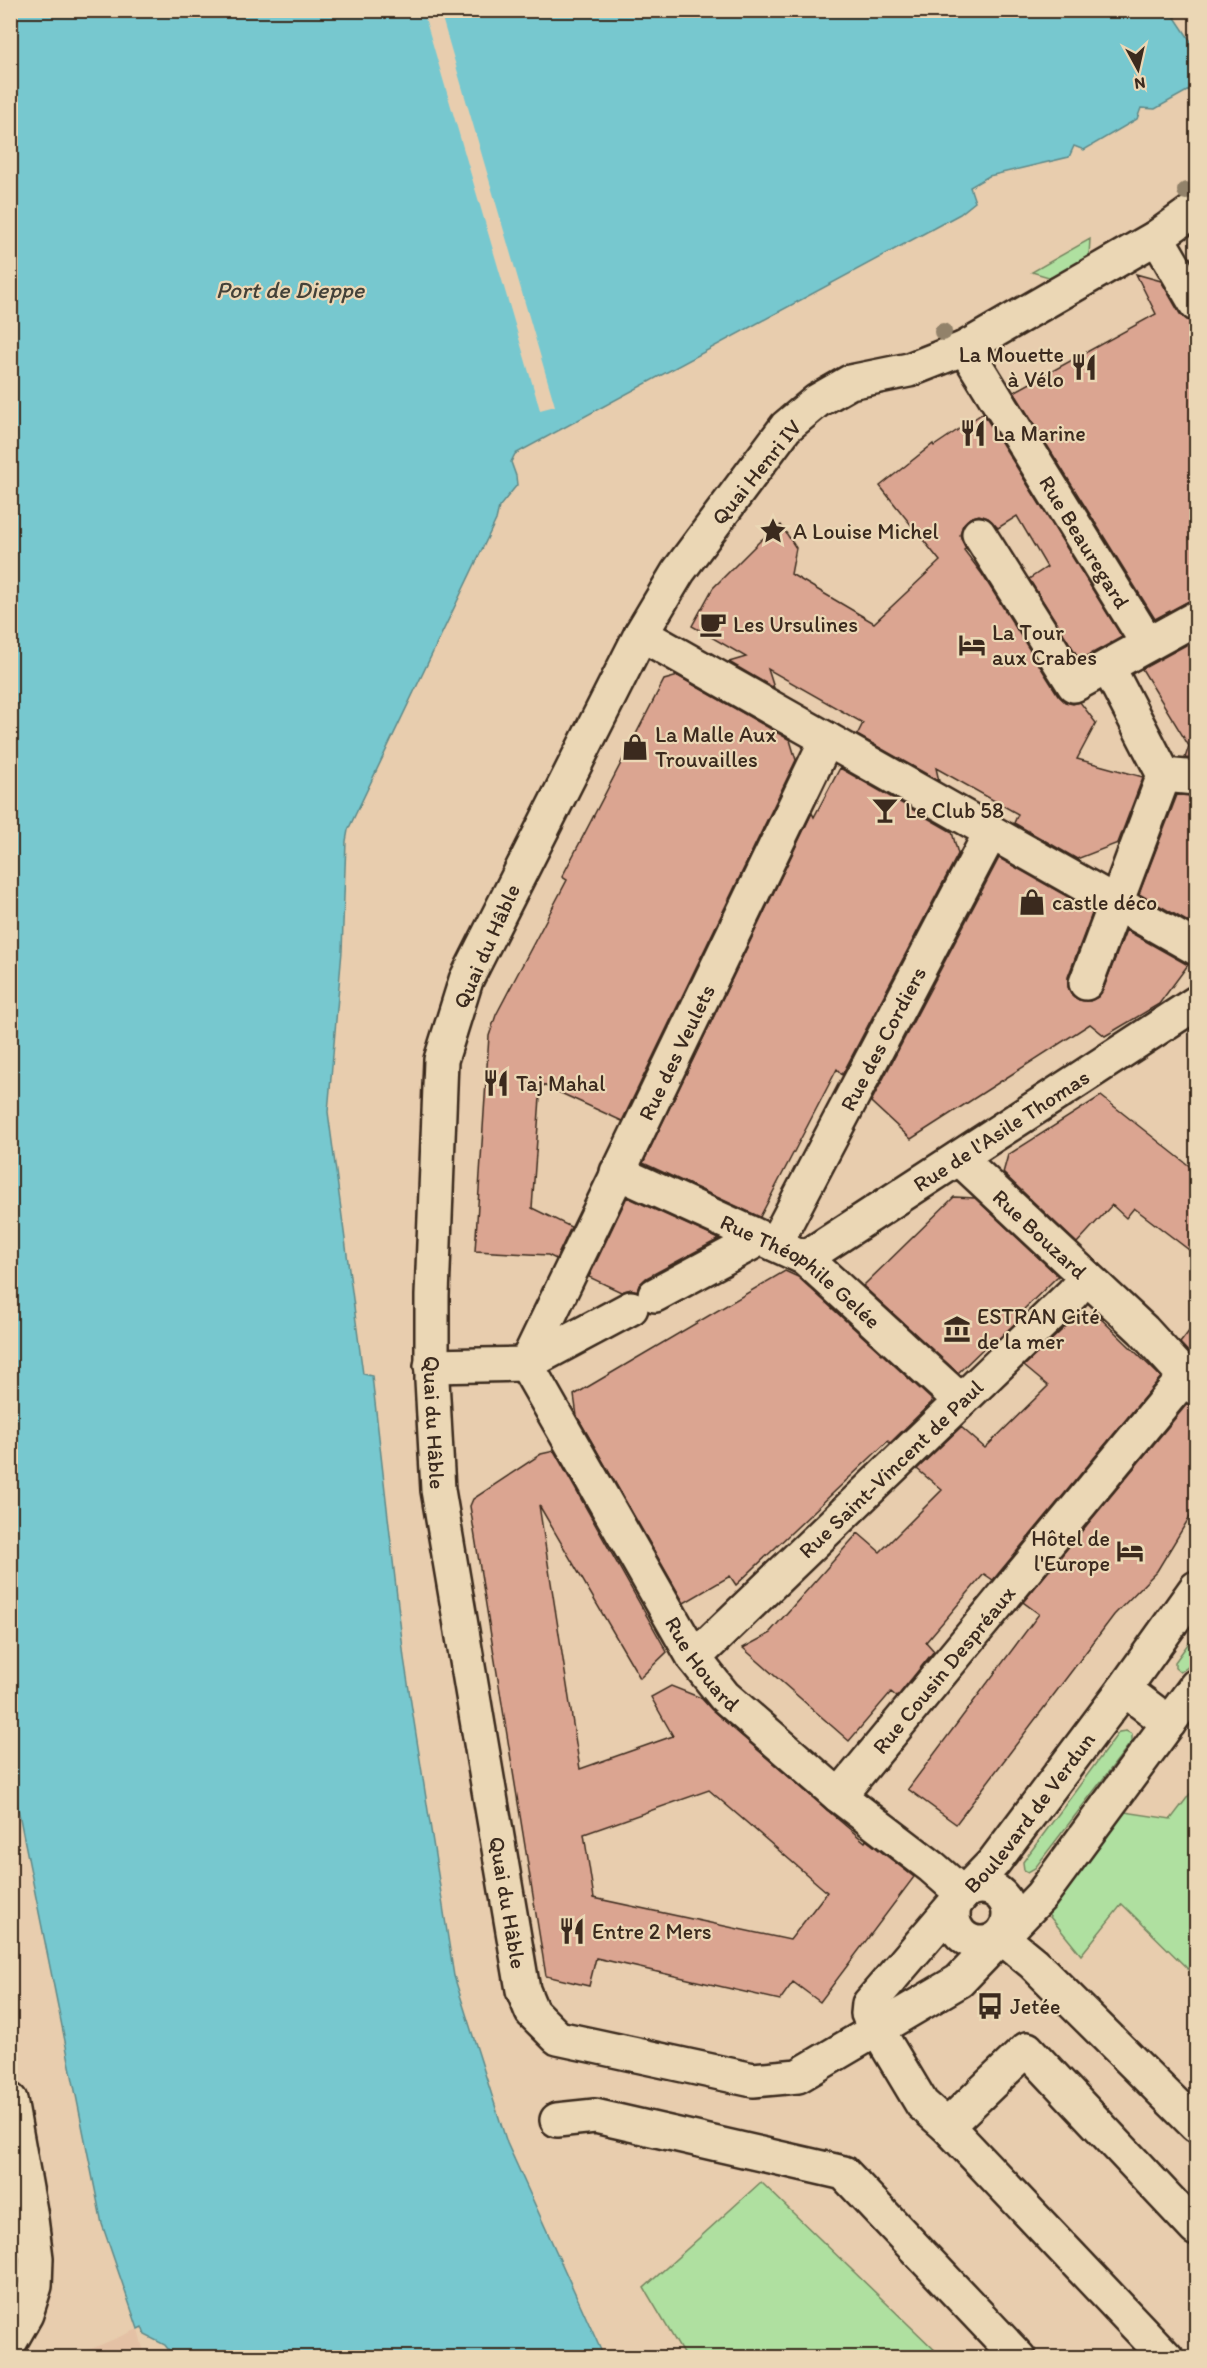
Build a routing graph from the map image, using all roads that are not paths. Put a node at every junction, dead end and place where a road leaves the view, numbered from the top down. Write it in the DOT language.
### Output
graph roads {
  1 [pos="1197,209"];
  2 [pos="1157,237"];
  3 [pos="1197,304"];
  4 [pos="965,348"];
  5 [pos="979,534"];
  6 [pos="1197,618"];
  7 [pos="641,634"];
  8 [pos="1148,645"];
  9 [pos="1108,667"];
  10 [pos="827,739"];
  11 [pos="1164,775"];
  12 [pos="1197,778"];
  13 [pos="991,832"];
  14 [pos="1117,903"];
  15 [pos="1197,948"];
  16 [pos="1086,983"];
  17 [pos="1197,1004"];
  18 [pos="959,1158"];
  19 [pos="617,1172"];
  20 [pos="768,1241"];
  21 [pos="805,1258"];
  22 [pos="1086,1276"];
  23 [pos="526,1364"];
  24 [pos="431,1366"];
  25 [pos="1191,1383"];
  26 [pos="961,1401"];
  27 [pos="1197,1588"];
  28 [pos="694,1658"];
  29 [pos="1197,1686"];
  30 [pos="1124,1689"];
  31 [pos="1169,1723"];
  32 [pos="839,1796"];
  33 [pos="963,1894"];
  34 [pos="1000,1936"];
  35 [pos="878,2030"];
  36 [pos="10,2100"];
  37 [pos="557,2120"];
  38 [pos="1197,2125"];
  39 [pos="947,2126"];
  40 [pos="13,2138"];
  41 [pos="1197,2229"];
  42 [pos="10,2342"];
  43 [pos="1020,2358"];
  44 [pos="1167,2358"];
  1 -- 2 [label="street, Quai Henri IV"];
  2 -- 3 [label="street"];
  2 -- 4 [label="street, Quai Henri IV"];
  4 -- 7 [label="street, Quai Henri IV"];
  4 -- 8 [label="street, Rue Beauregard"];
  5 -- 9 [label="street"];
  6 -- 8 [label="street"];
  7 -- 10 [label="street"];
  7 -- 24 [label="street, Quai du Hâble"];
  8 -- 9 [label="street"];
  9 -- 11 [label="street"];
  10 -- 13 [label="street"];
  10 -- 19 [label="street, Rue des Veulets"];
  11 -- 12 [label="street"];
  11 -- 14 [label="street"];
  13 -- 14 [label="street"];
  13 -- 20 [label="street, Rue des Cordiers"];
  14 -- 15 [label="street"];
  14 -- 16 [label="street"];
  17 -- 18 [label="street, Rue de l'Asile Thomas"];
  18 -- 21 [label="street, Rue de l'Asile Thomas"];
  18 -- 22 [label="street, Rue Bouzard"];
  19 -- 20 [label="street, Rue Théophile Gelée"];
  19 -- 23 [label="street, Rue des Veulets"];
  20 -- 21 [label="street, Rue Théophile Gelée"];
  20 -- 23 [label="street"];
  21 -- 26 [label="street, Rue Théophile Gelée"];
  22 -- 25 [label="street, Rue Bouzard"];
  22 -- 26 [label="street, Rue Saint-Vincent de Paul"];
  23 -- 24 [label="street"];
  23 -- 28 [label="street, Rue Houard"];
  24 -- 35 [label="street, Quai du Hâble"];
  25 -- 32 [label="street, Rue Cousin Despréaux"];
  26 -- 28 [label="street, Rue Saint-Vincent de Paul"];
  27 -- 30 [label="street, Boulevard de Verdun"];
  28 -- 32 [label="street, Rue Houard"];
  29 -- 31 [label="street"];
  30 -- 31 [label="street"];
  30 -- 33 [label="street, Boulevard de Verdun"];
  31 -- 34 [label="street"];
  32 -- 33 [label="street, Rue Houard"];
  33 -- 34 [label="street"];
  33 -- 35 [label="street, Boulevard de Verdun"];
  34 -- 35 [label="street"];
  34 -- 38 [label="street"];
  35 -- 39 [label="street"];
  36 -- 40 [label="street"];
  37 -- 43 [label="street"];
  39 -- 41 [label="street"];
  39 -- 44 [label="street"];
  40 -- 42 [label="street"];
}
